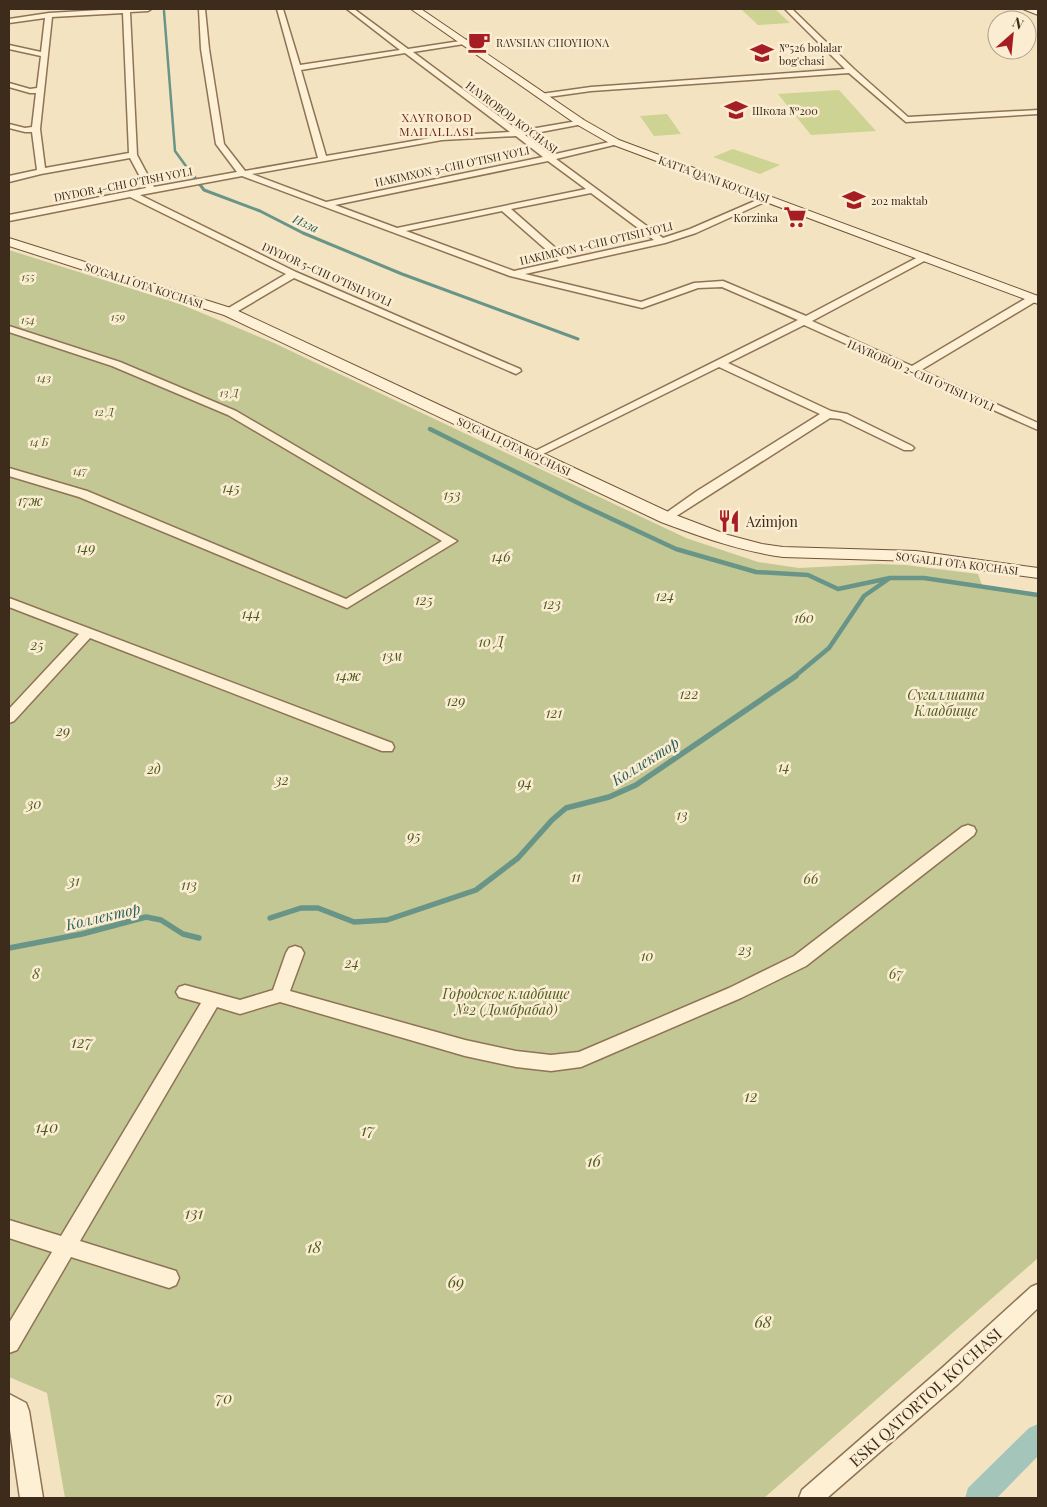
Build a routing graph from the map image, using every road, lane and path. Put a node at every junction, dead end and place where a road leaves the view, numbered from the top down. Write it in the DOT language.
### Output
graph roads {
  1 [pos="148,9"];
  2 [pos="202,9"];
  3 [pos="280,9"];
  4 [pos="350,9"];
  5 [pos="415,9"];
  6 [pos="788,9"];
  7 [pos="1028,9"];
  8 [pos="126,10"];
  9 [pos="1038,10"];
  10 [pos="49,15"];
  11 [pos="9,21"];
  12 [pos="464,42"];
  13 [pos="9,46"];
  14 [pos="404,50"];
  15 [pos="44,54"];
  16 [pos="297,68"];
  17 [pos="851,72"];
  18 [pos="9,86"];
  19 [pos="41,90"];
  20 [pos="541,96"];
  21 [pos="1038,112"];
  22 [pos="580,122"];
  23 [pos="9,126"];
  24 [pos="36,129"];
  25 [pos="517,134"];
  26 [pos="614,142"];
  27 [pos="132,156"];
  28 [pos="548,158"];
  29 [pos="323,160"];
  30 [pos="41,171"];
  31 [pos="243,174"];
  32 [pos="11,177"];
  33 [pos="151,190"];
  34 [pos="592,190"];
  35 [pos="131,194"];
  36 [pos="767,199"];
  37 [pos="323,205"];
  38 [pos="504,208"];
  39 [pos="9,218"];
  40 [pos="392,231"];
  41 [pos="9,238"];
  42 [pos="662,241"];
  43 [pos="9,242"];
  44 [pos="925,258"];
  45 [pos="566,262"];
  46 [pos="293,274"];
  47 [pos="513,274"];
  48 [pos="1036,299"];
  49 [pos="233,310"];
  50 [pos="806,321"];
  51 [pos="9,329"];
  52 [pos="719,363"];
  53 [pos="516,371"];
  54 [pos="912,371"];
  55 [pos="828,414"];
  56 [pos="1038,427"];
  57 [pos="908,448"];
  58 [pos="538,452"];
  59 [pos="9,472"];
  60 [pos="670,515"];
  61 [pos="1038,564"];
  62 [pos="1038,573"];
  63 [pos="9,602"];
  64 [pos="88,632"];
  65 [pos="9,718"];
  66 [pos="388,747"];
  67 [pos="968,831"];
  68 [pos="295,953"];
  69 [pos="185,992"];
  70 [pos="280,995"];
  71 [pos="213,999"];
  72 [pos="9,1228"];
  73 [pos="66,1247"];
  74 [pos="169,1278"];
  75 [pos="1038,1294"];
  76 [pos="9,1342"];
  77 [pos="9,1405"];
  78 [pos="32,1498"];
  79 [pos="810,1498"];
  1 -- 8 [label="street"];
  2 -- 31 [label="street"];
  3 -- 16 [label="street"];
  4 -- 14 [label="street, HAYROBOD KO'CHASI"];
  5 -- 12 [label="main road, KATTA QA'NI KO'CHASI"];
  6 -- 17 [label="street"];
  7 -- 9 [label="main road"];
  8 -- 10 [label="street"];
  8 -- 27 [label="street"];
  10 -- 11 [label="street"];
  10 -- 15 [label="street"];
  12 -- 14 [label="street"];
  12 -- 20 [label="main road, KATTA QA'NI KO'CHASI"];
  13 -- 15 [label="street"];
  14 -- 16 [label="street"];
  14 -- 25 [label="street, HAYROBOD KO'CHASI"];
  15 -- 19 [label="street"];
  16 -- 29 [label="street"];
  17 -- 20 [label="street"];
  17 -- 21 [label="street"];
  18 -- 19 [label="street"];
  19 -- 24 [label="street"];
  20 -- 22 [label="main road, KATTA QA'NI KO'CHASI"];
  22 -- 25 [label="street, DIYDOR 4-CHI O'TISH YO'LI"];
  22 -- 26 [label="main road, KATTA QA'NI KO'CHASI"];
  23 -- 24 [label="street"];
  24 -- 30 [label="street"];
  25 -- 28 [label="street, HAYROBOD KO'CHASI"];
  25 -- 29 [label="street, DIYDOR 4-CHI O'TISH YO'LI"];
  26 -- 28 [label="street, HAKIMXON 3-CHI O'TISH YO'LI"];
  26 -- 36 [label="main road, KATTA QA'NI KO'CHASI"];
  27 -- 30 [label="street"];
  27 -- 33 [label="street"];
  28 -- 34 [label="street, HAYROBOD KO'CHASI"];
  28 -- 37 [label="street, HAKIMXON 3-CHI O'TISH YO'LI"];
  29 -- 31 [label="street, DIYDOR 4-CHI O'TISH YO'LI"];
  30 -- 32 [label="street"];
  31 -- 33 [label="street, DIYDOR 4-CHI O'TISH YO'LI"];
  31 -- 37 [label="street, HAYROBOD 2-CHI O'TISH YO'LI"];
  33 -- 35 [label="street, DIYDOR 4-CHI O'TISH YO'LI"];
  34 -- 38 [label="street"];
  34 -- 42 [label="street, HAYROBOD KO'CHASI"];
  35 -- 39 [label="street, DIYDOR 4-CHI O'TISH YO'LI"];
  35 -- 46 [label="street, DIYDOR 5-CHI O'TISH YO'LI"];
  36 -- 42 [label="street, HAKIMXON 1-CHI O'TISH YO'LI"];
  36 -- 44 [label="main road, KATTA QA'NI KO'CHASI"];
  37 -- 40 [label="street, HAYROBOD 2-CHI O'TISH YO'LI"];
  38 -- 40 [label="street"];
  38 -- 45 [label="street"];
  40 -- 47 [label="street, HAYROBOD 2-CHI O'TISH YO'LI"];
  41 -- 49 [label="main road, SO'GALLI OTA KO'CHASI"];
  42 -- 45 [label="street, HAKIMXON 1-CHI O'TISH YO'LI"];
  43 -- 49 [label="main road, SO'GALLI OTA KO'CHASI"];
  44 -- 48 [label="main road, KATTA QA'NI KO'CHASI"];
  44 -- 50 [label="street"];
  45 -- 47 [label="street, HAKIMXON 1-CHI O'TISH YO'LI"];
  46 -- 49 [label="street"];
  46 -- 53 [label="street, DIYDOR 5-CHI O'TISH YO'LI"];
  47 -- 50 [label="street, HAYROBOD 2-CHI O'TISH YO'LI"];
  48 -- 54 [label="street"];
  49 -- 58 [label="main road, SO'GALLI OTA KO'CHASI"];
  50 -- 52 [label="street"];
  50 -- 54 [label="street, HAYROBOD 2-CHI O'TISH YO'LI"];
  51 -- 59 [label="street"];
  52 -- 55 [label="street"];
  52 -- 58 [label="street"];
  54 -- 56 [label="street, HAYROBOD 2-CHI O'TISH YO'LI"];
  55 -- 57 [label="street"];
  55 -- 60 [label="street"];
  58 -- 60 [label="main road, SO'GALLI OTA KO'CHASI"];
  60 -- 61 [label="main road, SO'GALLI OTA KO'CHASI"];
  60 -- 62 [label="main road, SO'GALLI OTA KO'CHASI"];
  63 -- 64 [label="street"];
  64 -- 65 [label="street"];
  64 -- 66 [label="street"];
  67 -- 70 [label="street"];
  68 -- 70 [label="street"];
  69 -- 71 [label="street"];
  70 -- 71 [label="street"];
  71 -- 73 [label="street"];
  72 -- 73 [label="street"];
  73 -- 74 [label="street"];
  73 -- 76 [label="street"];
  75 -- 79 [label="street, ESKI QATORTOL KO'CHASI"];
  77 -- 78 [label="street"];
}
